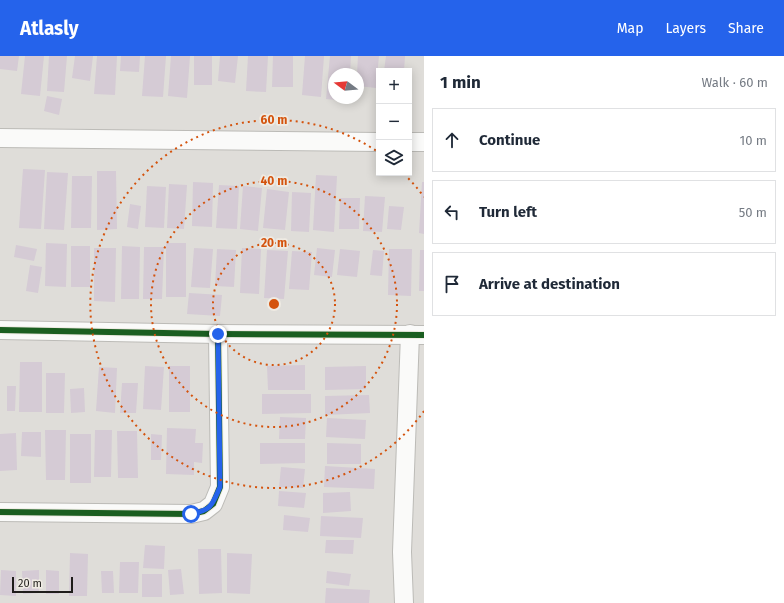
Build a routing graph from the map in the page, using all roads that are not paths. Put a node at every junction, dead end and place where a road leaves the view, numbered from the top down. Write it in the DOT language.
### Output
graph roads {
  1 [pos="0,138"];
  2 [pos="376,142"];
  3 [pos="412,142"];
  4 [pos="424,142"];
  5 [pos="0,330"];
  6 [pos="218,334"];
  7 [pos="417,335"];
  8 [pos="0,512"];
  9 [pos="404,603"];
  1 -- 2 [label="street"];
  3 -- 4 [label="street"];
  5 -- 6 [label="street"];
  6 -- 7 [label="street"];
  6 -- 8 [label="street"];
  7 -- 9 [label="street"];
}
